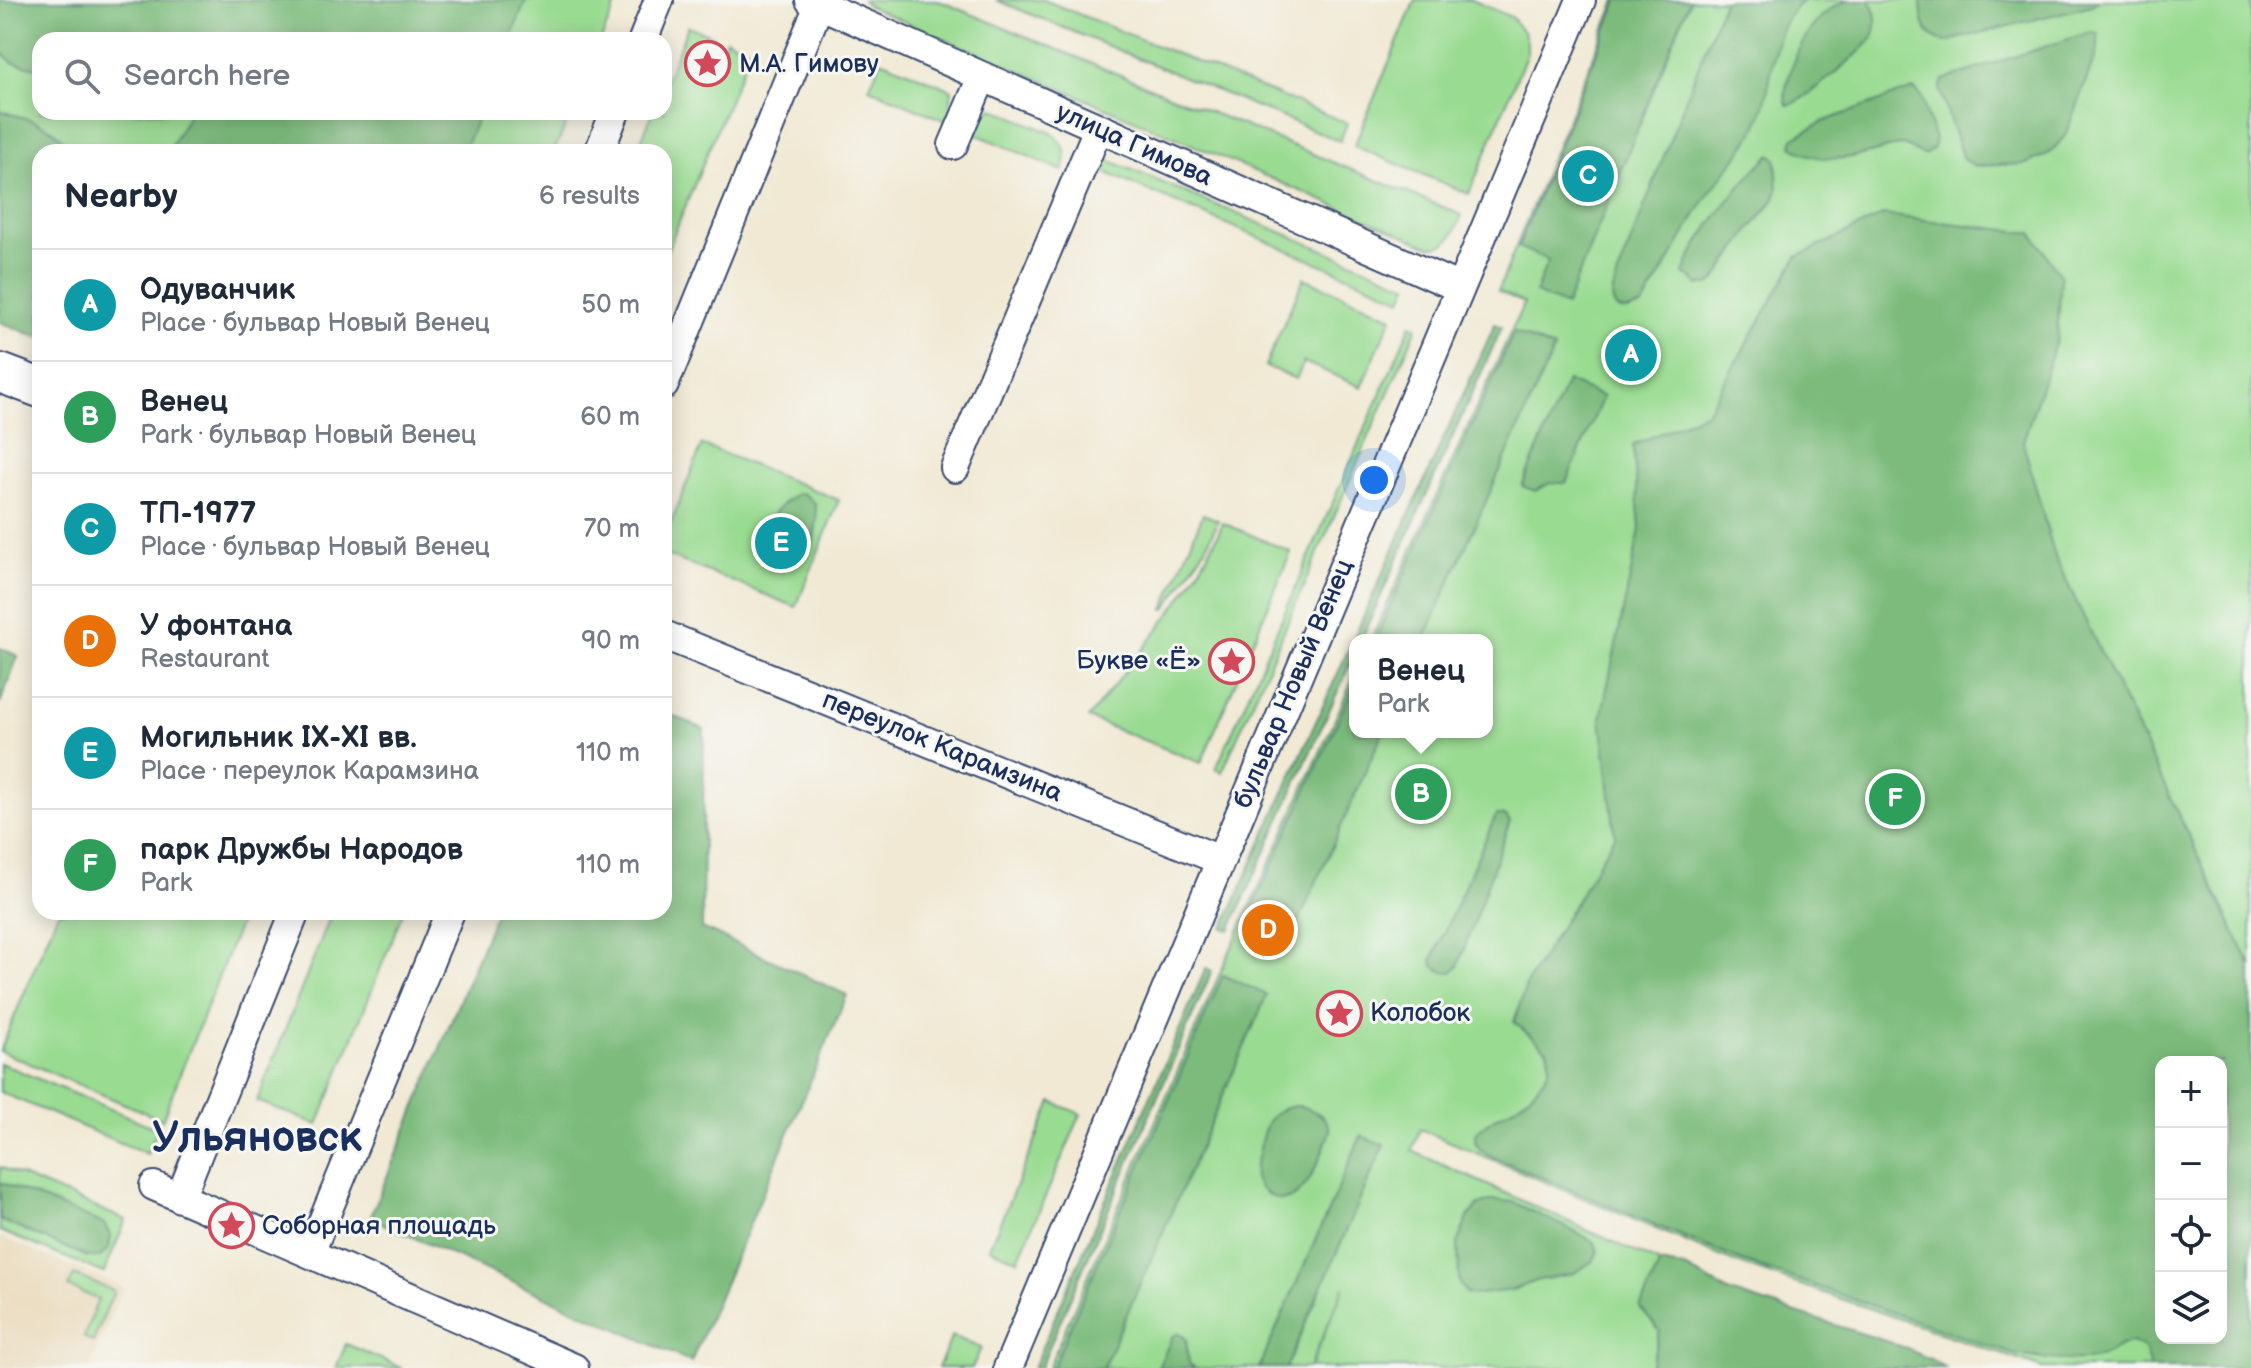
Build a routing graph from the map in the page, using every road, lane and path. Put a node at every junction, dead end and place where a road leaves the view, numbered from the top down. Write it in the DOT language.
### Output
graph roads {
  1 [pos="659,0"];
  2 [pos="1581,0"];
  3 [pos="817,1"];
  4 [pos="646,32"];
  5 [pos="982,77"];
  6 [pos="612,120"];
  7 [pos="1098,129"];
  8 [pos="602,144"];
  9 [pos="953,145"];
  10 [pos="1460,288"];
  11 [pos="672,365"];
  12 [pos="0,373"];
  13 [pos="32,385"];
  14 [pos="955,468"];
  15 [pos="672,638"];
  16 [pos="1220,860"];
  17 [pos="292,920"];
  18 [pos="447,920"];
  19 [pos="154,1186"];
  20 [pos="180,1198"];
  21 [pos="310,1253"];
  22 [pos="574,1368"];
  23 [pos="1008,1368"];
  1 -- 4 [label="street"];
  2 -- 10 [label="street, бульвар Новый Венец"];
  3 -- 5 [label="street, улица Гимова"];
  3 -- 11 [label="street"];
  5 -- 7 [label="street, улица Гимова"];
  5 -- 9 [label="street"];
  6 -- 8 [label="street"];
  7 -- 10 [label="street, улица Гимова"];
  7 -- 14 [label="street"];
  10 -- 16 [label="street, бульвар Новый Венец"];
  12 -- 13 [label="street"];
  15 -- 16 [label="street, переулок Карамзина"];
  16 -- 23 [label="street, бульвар Новый Венец"];
  17 -- 20 [label="street"];
  18 -- 21 [label="street"];
  19 -- 20 [label="street"];
  20 -- 21 [label="street"];
  21 -- 22 [label="street"];
}
